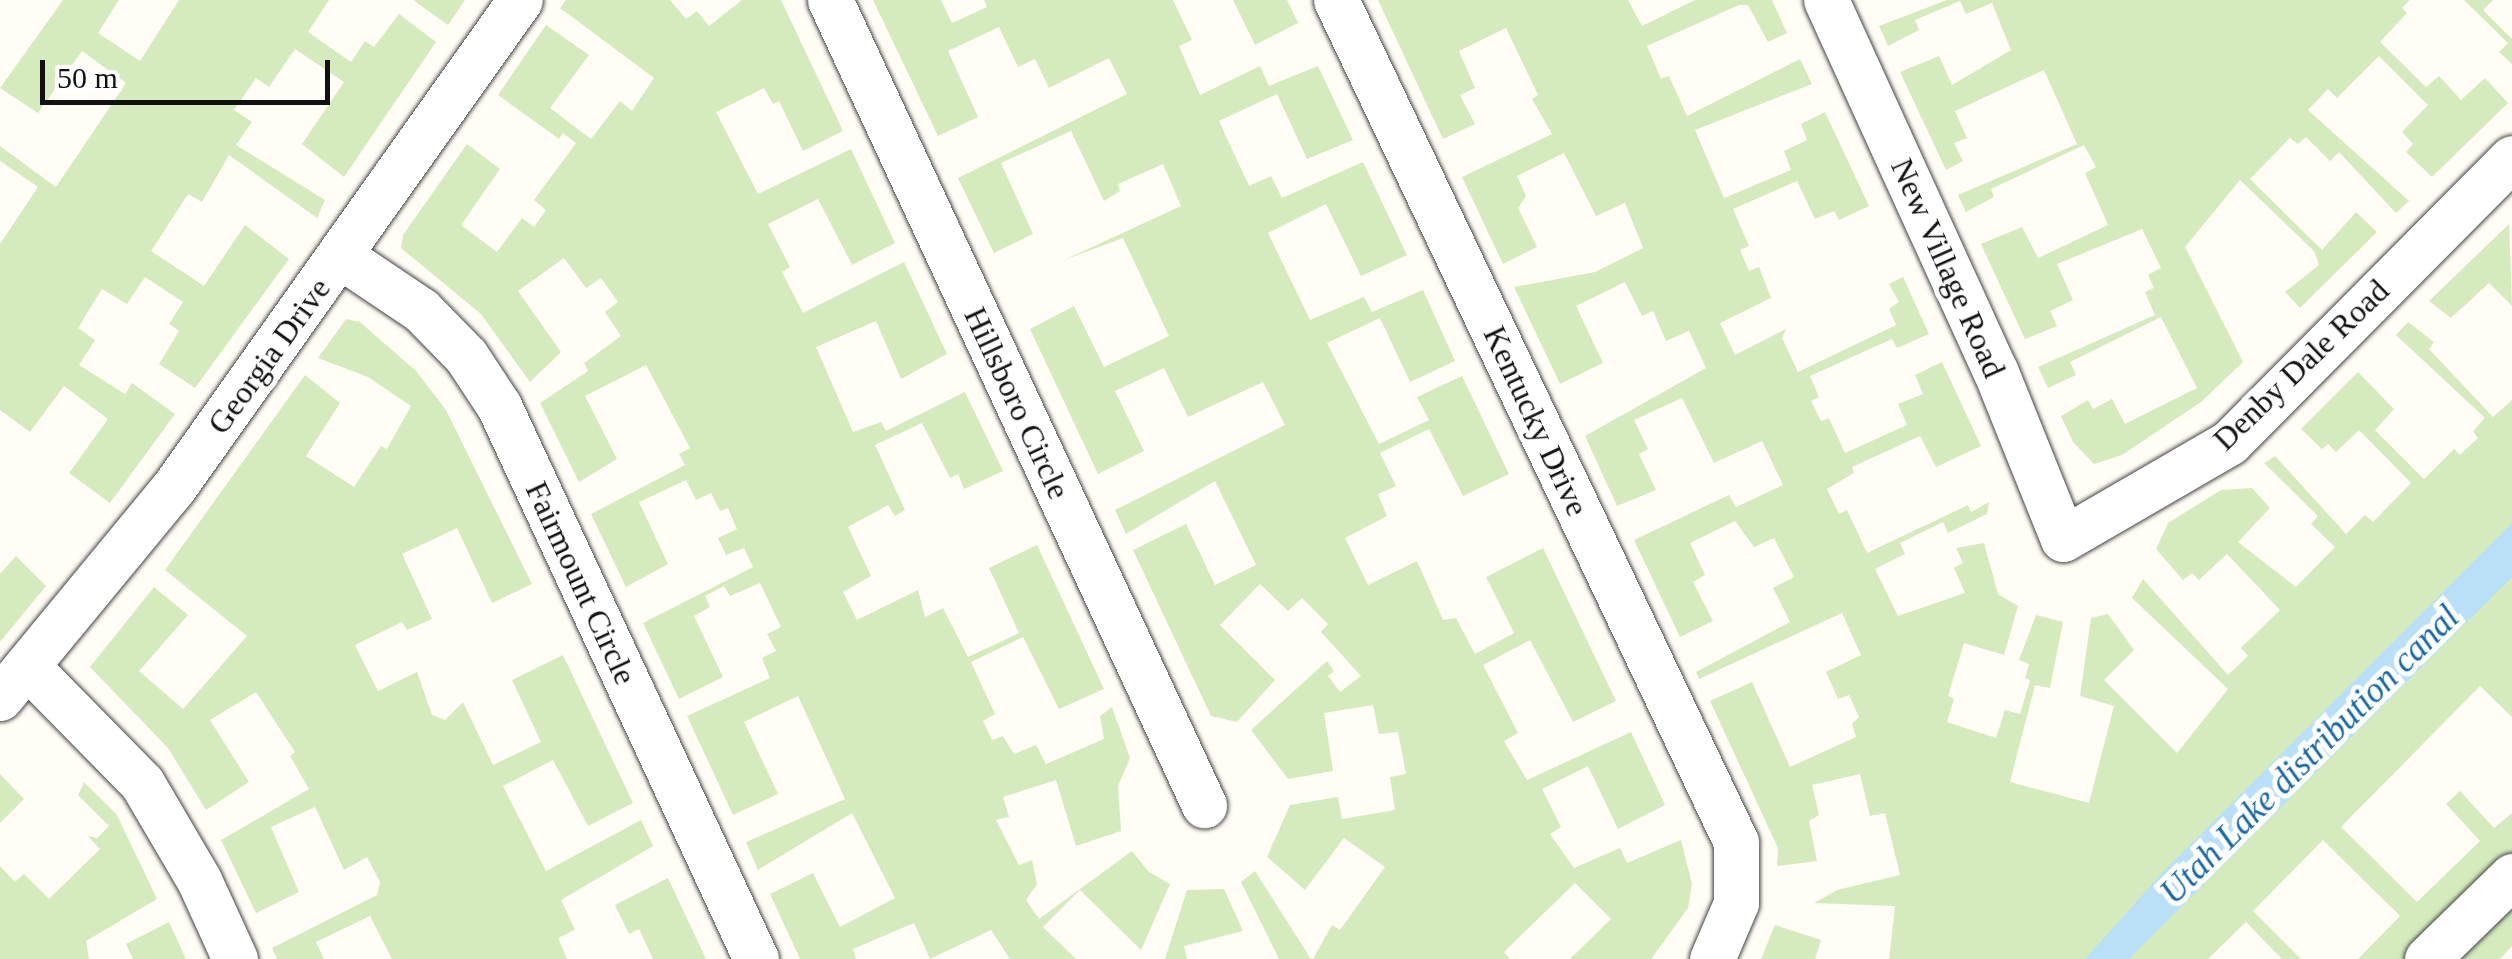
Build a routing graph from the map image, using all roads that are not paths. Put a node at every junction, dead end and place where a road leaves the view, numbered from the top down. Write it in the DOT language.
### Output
graph roads {
  1 [pos="520,0"];
  2 [pos="830,0"];
  3 [pos="1336,0"];
  4 [pos="1826,0"];
  5 [pos="2512,158"];
  6 [pos="342,257"];
  7 [pos="2063,539"];
  8 [pos="14,683"];
  9 [pos="1204,805"];
  10 [pos="2512,876"];
  11 [pos="236,959"];
  12 [pos="756,959"];
  13 [pos="1712,959"];
  14 [pos="2427,959"];
  1 -- 6 [label="street, Georgia Drive"];
  2 -- 9 [label="street, Hillsboro Circle"];
  3 -- 13 [label="street, Kentucky Drive"];
  4 -- 7 [label="street, New Village Road"];
  5 -- 7 [label="street, Denby Dale Road"];
  6 -- 8 [label="street, Georgia Drive"];
  6 -- 12 [label="street, Fairmount Circle"];
  8 -- 11 [label="street"];
  10 -- 14 [label="street"];
}
